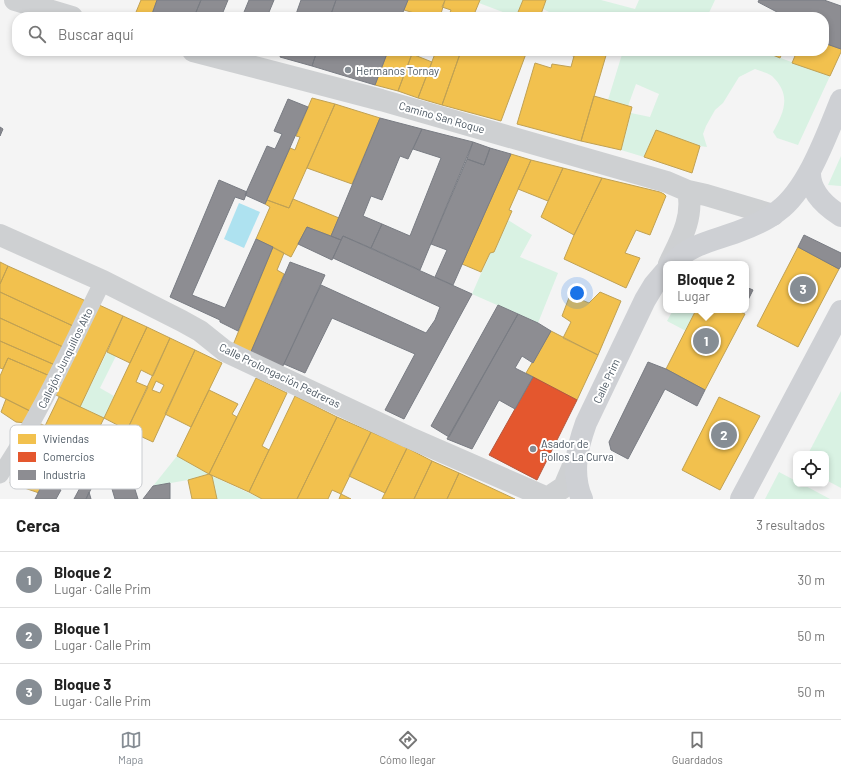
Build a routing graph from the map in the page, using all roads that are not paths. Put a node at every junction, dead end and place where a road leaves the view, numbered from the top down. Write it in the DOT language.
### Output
graph roads {
  1 [pos="15,0"];
  2 [pos="55,12"];
  3 [pos="211,56"];
  4 [pos="840,104"];
  5 [pos="810,171"];
  6 [pos="688,191"];
  7 [pos="773,215"];
  8 [pos="841,216"];
  9 [pos="0,235"];
  10 [pos="670,261"];
  11 [pos="675,261"];
  12 [pos="663,274"];
  13 [pos="103,281"];
  14 [pos="841,311"];
  15 [pos="31,425"];
  16 [pos="10,460"];
  17 [pos="576,461"];
  18 [pos="0,475"];
  19 [pos="548,497"];
  20 [pos="585,498"];
  21 [pos="741,499"];
  1 -- 2 [label="street"];
  3 -- 6 [label="street, Camino San Roque"];
  4 -- 5 [label="main road, Calle Prim"];
  5 -- 7 [label="main road, Calle Prim"];
  5 -- 8 [label="main road"];
  6 -- 7 [label="street, Camino San Roque"];
  6 -- 10 [label="street"];
  7 -- 11 [label="main road, Calle Prim"];
  9 -- 13 [label="street, Calle Prolongación Pedreras"];
  12 -- 17 [label="main road, Calle Prim"];
  13 -- 15 [label="lane, Callejón Junquillos Alto"];
  13 -- 19 [label="street, Calle Prolongación Pedreras"];
  14 -- 21 [label="main road"];
  16 -- 18 [label="lane, Callejón Junquillos Alto"];
  17 -- 19 [label="street"];
  17 -- 20 [label="main road, Calle Prim"];
  19 -- 20 [label="street, Calle Prolongación Pedreras"];
}
